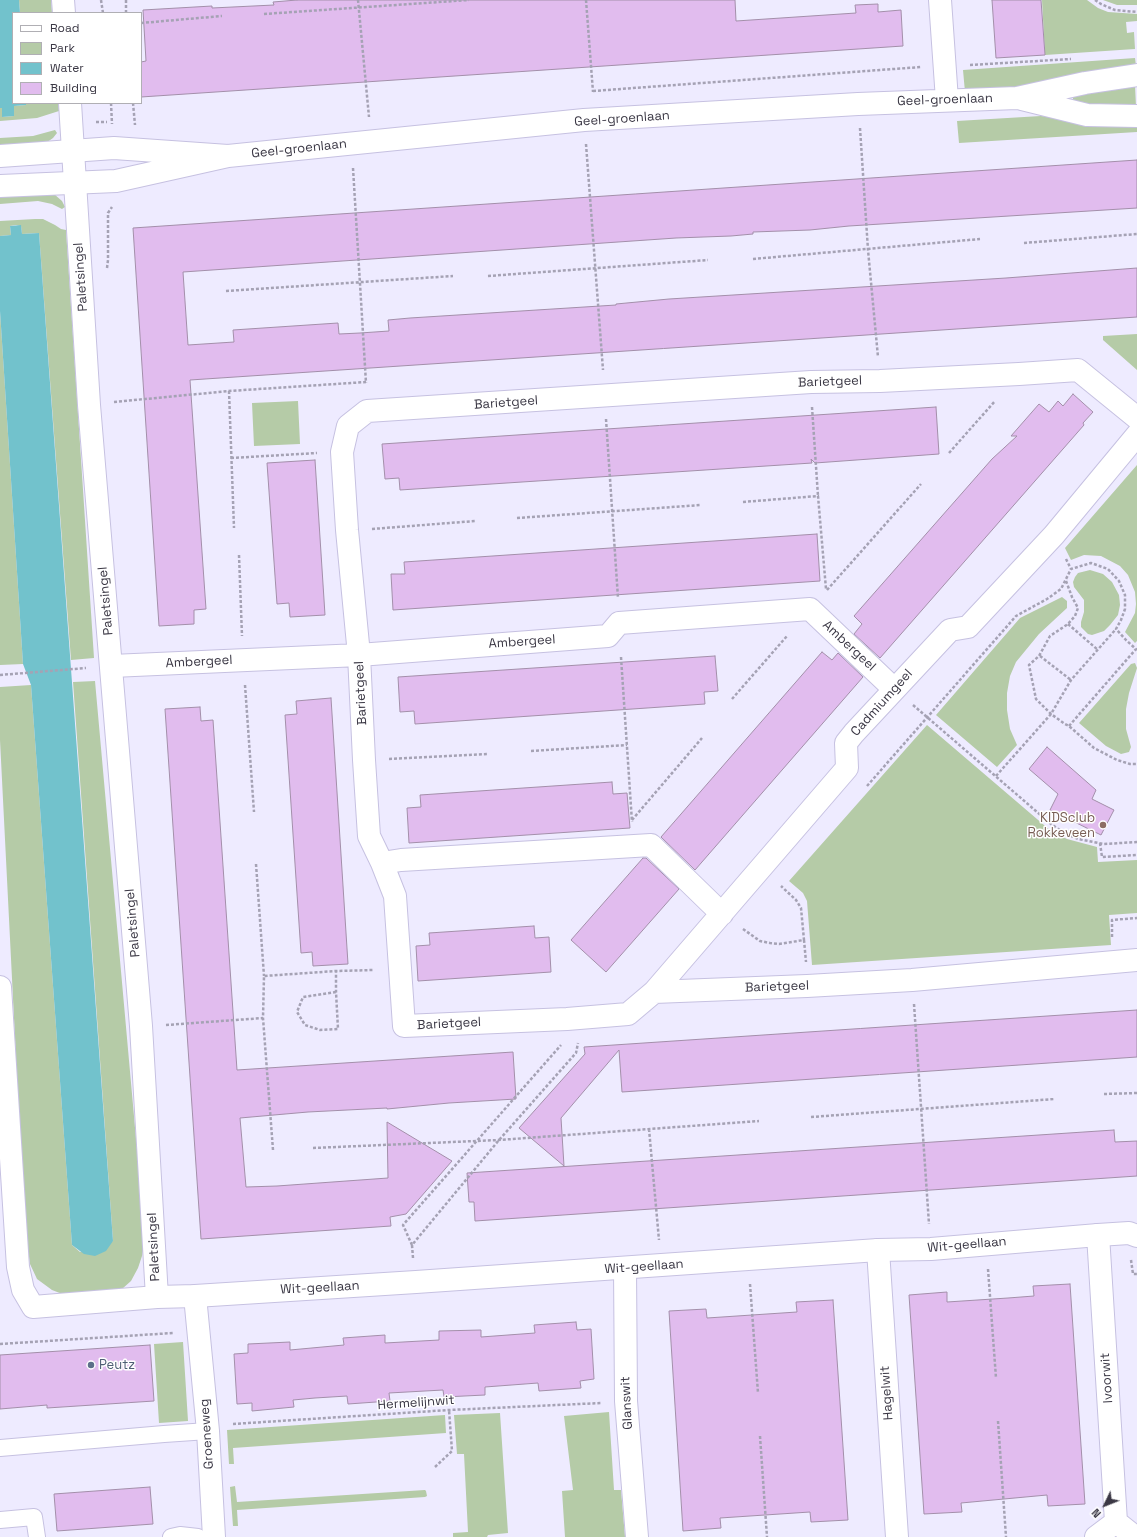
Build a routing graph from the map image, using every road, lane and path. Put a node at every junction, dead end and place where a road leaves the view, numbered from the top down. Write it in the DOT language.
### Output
graph roads {
  1 [pos="63,0"];
  2 [pos="101,0"];
  3 [pos="126,0"];
  4 [pos="358,0"];
  5 [pos="469,0"];
  6 [pos="586,0"];
  7 [pos="940,0"];
  8 [pos="1095,0"];
  9 [pos="359,8"];
  10 [pos="64,12"];
  11 [pos="103,12"];
  12 [pos="126,12"];
  13 [pos="1137,12"];
  14 [pos="264,14"];
  15 [pos="222,16"];
  16 [pos="142,23"];
  17 [pos="1076,58"];
  18 [pos="945,67"];
  19 [pos="1137,75"];
  20 [pos="593,90"];
  21 [pos="1017,98"];
  22 [pos="947,100"];
  23 [pos="70,104"];
  24 [pos="858,104"];
  25 [pos="1137,116"];
  26 [pos="590,120"];
  27 [pos="361,143"];
  28 [pos="74,151"];
  29 [pos="0,156"];
  30 [pos="228,156"];
  31 [pos="75,182"];
  32 [pos="0,186"];
  33 [pos="1137,234"];
  34 [pos="980,239"];
  35 [pos="1024,243"];
  36 [pos="868,250"];
  37 [pos="753,259"];
  38 [pos="708,260"];
  39 [pos="596,268"];
  40 [pos="453,276"];
  41 [pos="488,276"];
  42 [pos="360,282"];
  43 [pos="226,290"];
  44 [pos="1019,374"];
  45 [pos="880,381"];
  46 [pos="366,382"];
  47 [pos="811,382"];
  48 [pos="229,391"];
  49 [pos="605,396"];
  50 [pos="90,405"];
  51 [pos="367,411"];
  52 [pos="1137,418"];
  53 [pos="1137,435"];
  54 [pos="342,452"];
  55 [pos="949,453"];
  56 [pos="232,458"];
  57 [pos="818,496"];
  58 [pos="743,502"];
  59 [pos="701,505"];
  60 [pos="613,512"];
  61 [pos="517,518"];
  62 [pos="475,521"];
  63 [pos="234,528"];
  64 [pos="347,530"];
  65 [pos="1066,580"];
  66 [pos="826,591"];
  67 [pos="619,623"];
  68 [pos="1068,624"];
  69 [pos="1116,629"];
  70 [pos="1137,649"];
  71 [pos="1098,650"];
  72 [pos="359,655"];
  73 [pos="1040,656"];
  74 [pos="112,666"];
  75 [pos="86,668"];
  76 [pos="0,675"];
  77 [pos="1071,680"];
  78 [pos="894,689"];
  79 [pos="1051,714"];
  80 [pos="926,717"];
  81 [pos="1069,726"];
  82 [pos="702,738"];
  83 [pos="627,745"];
  84 [pos="531,751"];
  85 [pos="488,754"];
  86 [pos="364,760"];
  87 [pos="1137,764"];
  88 [pos="996,776"];
  89 [pos="864,790"];
  90 [pos="632,820"];
  91 [pos="1137,842"];
  92 [pos="1100,843"];
  93 [pos="633,846"];
  94 [pos="1137,855"];
  95 [pos="382,863"];
  96 [pos="256,864"];
  97 [pos="786,880"];
  98 [pos="781,886"];
  99 [pos="776,892"];
  100 [pos="722,914"];
  101 [pos="1137,918"];
  102 [pos="748,924"];
  103 [pos="743,929"];
  104 [pos="1137,960"];
  105 [pos="1114,962"];
  106 [pos="400,970"];
  107 [pos="336,971"];
  108 [pos="264,976"];
  109 [pos="912,980"];
  110 [pos="0,987"];
  111 [pos="336,992"];
  112 [pos="654,992"];
  113 [pos="263,1018"];
  114 [pos="572,1018"];
  115 [pos="141,1026"];
  116 [pos="1137,1092"];
  117 [pos="1104,1094"];
  118 [pos="1055,1099"];
  119 [pos="921,1109"];
  120 [pos="811,1117"];
  121 [pos="759,1121"];
  122 [pos="649,1128"];
  123 [pos="499,1140"];
  124 [pos="477,1141"];
  125 [pos="313,1148"];
  126 [pos="274,1150"];
  127 [pos="1134,1233"];
  128 [pos="1098,1235"];
  129 [pos="986,1244"];
  130 [pos="412,1245"];
  131 [pos="931,1249"];
  132 [pos="878,1250"];
  133 [pos="748,1260"];
  134 [pos="662,1266"];
  135 [pos="625,1268"];
  136 [pos="416,1282"];
  137 [pos="195,1296"];
  138 [pos="157,1297"];
  139 [pos="198,1331"];
  140 [pos="0,1344"];
  141 [pos="996,1378"];
  142 [pos="758,1393"];
  143 [pos="626,1401"];
  144 [pos="450,1410"];
  145 [pos="998,1421"];
  146 [pos="208,1431"];
  147 [pos="760,1436"];
  148 [pos="0,1448"];
  149 [pos="435,1467"];
  150 [pos="0,1520"];
  151 [pos="1116,1522"];
  152 [pos="37,1537"];
  153 [pos="171,1537"];
  154 [pos="198,1537"];
  155 [pos="214,1537"];
  156 [pos="636,1537"];
  157 [pos="767,1537"];
  158 [pos="897,1537"];
  159 [pos="1006,1537"];
  160 [pos="1096,1537"];
  161 [pos="1135,1537"];
  1 -- 10 [label="street"];
  2 -- 11 [label="path"];
  3 -- 12 [label="path"];
  4 -- 9 [label="path"];
  5 -- 9 [label="path"];
  6 -- 20 [label="path"];
  7 -- 18 [label="street"];
  8 -- 13 [label="path"];
  9 -- 14 [label="path"];
  9 -- 27 [label="path"];
  15 -- 16 [label="path"];
  17 -- 18 [label="path"];
  18 -- 20 [label="path"];
  18 -- 22 [label="street"];
  19 -- 21 [label="street, Geel-groenlaan"];
  20 -- 26 [label="path"];
  21 -- 22 [label="street, Geel-groenlaan"];
  21 -- 25 [label="street, Geel-groenlaan"];
  22 -- 24 [label="street, Geel-groenlaan"];
  23 -- 28 [label="street, Paletsingel"];
  24 -- 26 [label="street, Geel-groenlaan"];
  24 -- 36 [label="path"];
  26 -- 27 [label="street, Geel-groenlaan"];
  26 -- 39 [label="path"];
  27 -- 30 [label="street, Geel-groenlaan"];
  27 -- 42 [label="path"];
  28 -- 29 [label="street, Geel-groenlaan"];
  28 -- 30 [label="street, Geel-groenlaan"];
  28 -- 31 [label="street, Paletsingel"];
  30 -- 31 [label="street, Geel-groenlaan"];
  31 -- 32 [label="street, Geel-groenlaan"];
  31 -- 50 [label="street, Paletsingel"];
  33 -- 35 [label="path"];
  34 -- 36 [label="path"];
  36 -- 37 [label="path"];
  36 -- 45 [label="path"];
  38 -- 39 [label="path"];
  39 -- 41 [label="path"];
  39 -- 49 [label="path"];
  40 -- 42 [label="path"];
  42 -- 43 [label="path"];
  42 -- 46 [label="path"];
  44 -- 45 [label="street, Barietgeel"];
  44 -- 52 [label="street, Barietgeel"];
  44 -- 55 [label="path"];
  45 -- 47 [label="street, Barietgeel"];
  46 -- 48 [label="path"];
  46 -- 51 [label="path"];
  47 -- 49 [label="street, Barietgeel"];
  47 -- 57 [label="path"];
  48 -- 50 [label="path"];
  48 -- 56 [label="path"];
  49 -- 51 [label="street, Barietgeel"];
  49 -- 60 [label="path"];
  50 -- 74 [label="street, Paletsingel"];
  51 -- 54 [label="street, Barietgeel"];
  53 -- 78 [label="street, Cadmiumgeel"];
  54 -- 56 [label="path"];
  54 -- 64 [label="street, Barietgeel"];
  56 -- 63 [label="path"];
  57 -- 58 [label="path"];
  57 -- 66 [label="path"];
  59 -- 60 [label="path"];
  60 -- 61 [label="path"];
  60 -- 67 [label="path"];
  62 -- 64 [label="path"];
  64 -- 72 [label="street, Barietgeel"];
  65 -- 68 [label="path"];
  65 -- 69 [label="path"];
  65 -- 80 [label="path"];
  67 -- 72 [label="street, Ambergeel"];
  67 -- 78 [label="street, Ambergeel"];
  67 -- 83 [label="path"];
  68 -- 71 [label="path"];
  68 -- 73 [label="path"];
  69 -- 70 [label="path"];
  69 -- 71 [label="path"];
  70 -- 81 [label="path"];
  71 -- 77 [label="path"];
  72 -- 74 [label="street, Ambergeel"];
  72 -- 86 [label="street, Barietgeel"];
  73 -- 77 [label="path"];
  73 -- 79 [label="path"];
  74 -- 115 [label="street, Paletsingel"];
  75 -- 76 [label="path"];
  77 -- 79 [label="path"];
  78 -- 80 [label="path"];
  78 -- 100 [label="street, Cadmiumgeel"];
  79 -- 81 [label="path"];
  79 -- 88 [label="path"];
  80 -- 88 [label="path"];
  80 -- 89 [label="path"];
  81 -- 87 [label="path"];
  82 -- 90 [label="path"];
  83 -- 84 [label="path"];
  83 -- 90 [label="path"];
  85 -- 86 [label="path"];
  86 -- 95 [label="street, Barietgeel"];
  88 -- 92 [label="path"];
  90 -- 93 [label="path"];
  91 -- 92 [label="path"];
  92 -- 94 [label="path"];
  93 -- 95 [label="street"];
  93 -- 100 [label="street"];
  95 -- 106 [label="street, Barietgeel"];
  96 -- 108 [label="path"];
  97 -- 98 [label="path"];
  98 -- 99 [label="path"];
  98 -- 103 [label="path"];
  100 -- 103 [label="path"];
  100 -- 112 [label="street, Cadmiumgeel"];
  101 -- 105 [label="path"];
  102 -- 103 [label="path"];
  104 -- 105 [label="street, Barietgeel"];
  105 -- 109 [label="street, Barietgeel"];
  106 -- 107 [label="path"];
  106 -- 114 [label="street, Barietgeel"];
  107 -- 108 [label="path"];
  107 -- 111 [label="path"];
  108 -- 113 [label="path"];
  109 -- 112 [label="street, Barietgeel"];
  109 -- 119 [label="path"];
  110 -- 138 [label="street, Paletsingel"];
  111 -- 111 [label="path"];
  112 -- 114 [label="street, Barietgeel"];
  113 -- 115 [label="path"];
  113 -- 126 [label="path"];
  114 -- 123 [label="path"];
  114 -- 124 [label="path"];
  115 -- 138 [label="street, Paletsingel"];
  116 -- 117 [label="path"];
  118 -- 119 [label="path"];
  119 -- 120 [label="path"];
  119 -- 131 [label="path"];
  121 -- 122 [label="path"];
  122 -- 123 [label="path"];
  122 -- 134 [label="path"];
  123 -- 124 [label="path"];
  123 -- 130 [label="path"];
  124 -- 125 [label="path"];
  124 -- 130 [label="path"];
  127 -- 128 [label="street, Wit-geellaan"];
  128 -- 129 [label="street, Wit-geellaan"];
  128 -- 151 [label="street, Ivoorwit"];
  129 -- 131 [label="street, Wit-geellaan"];
  129 -- 141 [label="path"];
  130 -- 136 [label="path"];
  131 -- 132 [label="street, Wit-geellaan"];
  132 -- 133 [label="street, Wit-geellaan"];
  132 -- 158 [label="street, Hagelwit"];
  133 -- 134 [label="street, Wit-geellaan"];
  133 -- 142 [label="path"];
  134 -- 135 [label="street, Wit-geellaan"];
  135 -- 136 [label="street, Wit-geellaan"];
  135 -- 143 [label="street, Glanswit"];
  136 -- 137 [label="street, Wit-geellaan"];
  137 -- 138 [label="street, Wit-geellaan"];
  137 -- 139 [label="street, Groeneweg"];
  139 -- 140 [label="path"];
  139 -- 146 [label="street, Groeneweg"];
  143 -- 144 [label="path, Hermelijnwit"];
  143 -- 156 [label="street, Glanswit"];
  144 -- 146 [label="path, Hermelijnwit"];
  144 -- 149 [label="path"];
  145 -- 159 [label="path"];
  146 -- 148 [label="lane"];
  146 -- 155 [label="street, Groeneweg"];
  147 -- 157 [label="path"];
  150 -- 152 [label="lane"];
  151 -- 160 [label="street"];
  151 -- 161 [label="street"];
  153 -- 154 [label="lane"];
}
